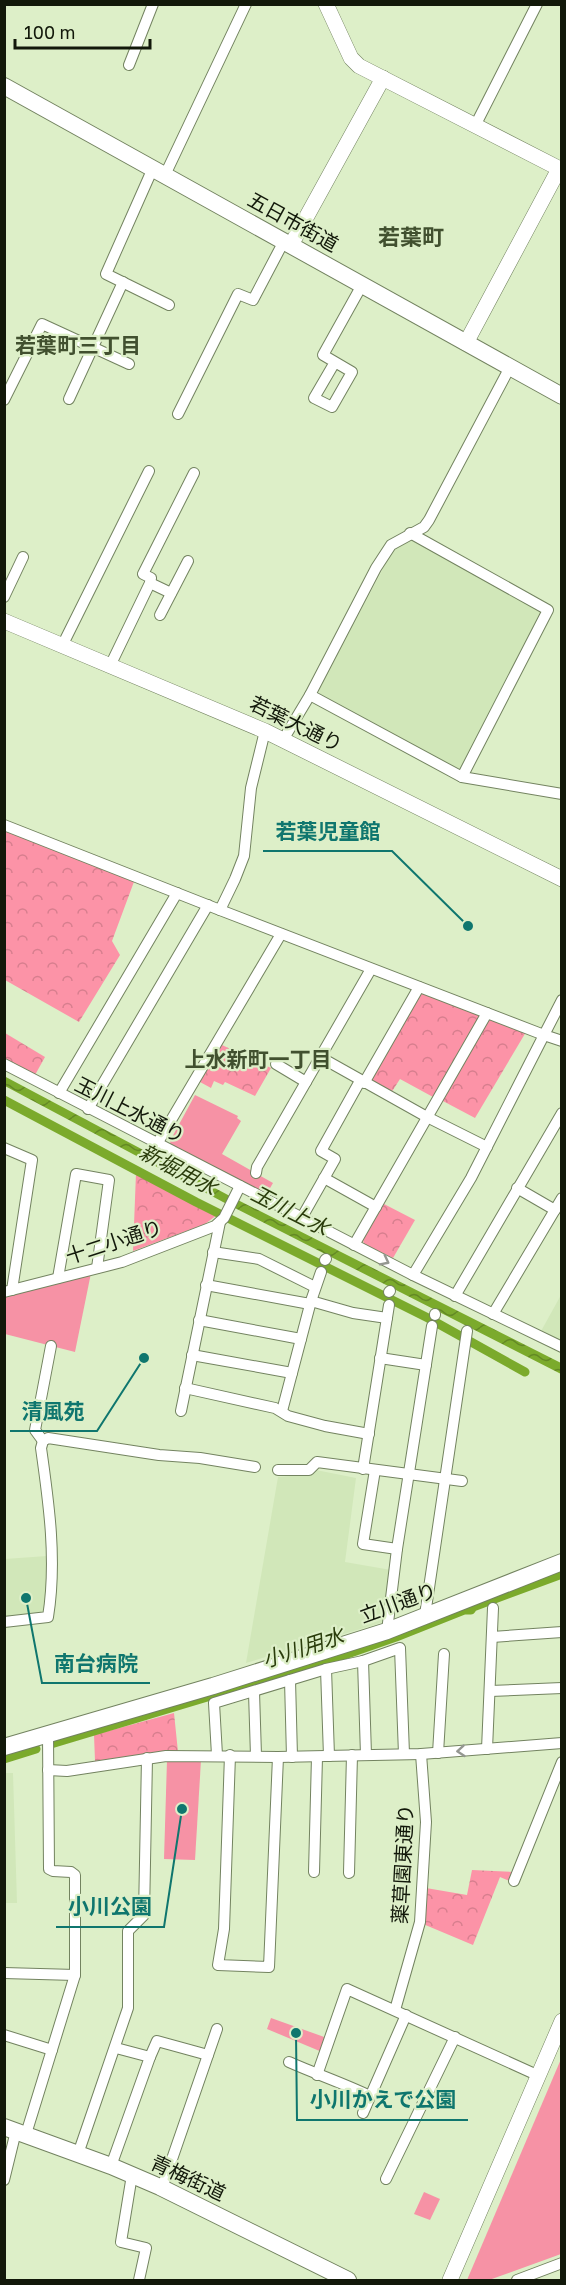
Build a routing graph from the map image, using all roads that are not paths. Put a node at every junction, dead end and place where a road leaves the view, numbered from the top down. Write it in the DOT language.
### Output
graph roads {
  1 [pos="153,4"];
  2 [pos="246,4"];
  3 [pos="326,4"];
  4 [pos="537,4"];
  5 [pos="129,65"];
  6 [pos="382,78"];
  7 [pos="4,86"];
  8 [pos="476,124"];
  9 [pos="560,170"];
  10 [pos="159,172"];
  11 [pos="287,243"];
  12 [pos="123,282"];
  13 [pos="362,285"];
  14 [pos="169,305"];
  15 [pos="466,343"];
  16 [pos="93,347"];
  17 [pos="335,362"];
  18 [pos="129,364"];
  19 [pos="510,367"];
  20 [pos="561,396"];
  21 [pos="69,399"];
  22 [pos="4,400"];
  23 [pos="178,414"];
  24 [pos="149,471"];
  25 [pos="194,473"];
  26 [pos="410,533"];
  27 [pos="23,557"];
  28 [pos="188,561"];
  29 [pos="150,583"];
  30 [pos="171,593"];
  31 [pos="4,597"];
  32 [pos="160,615"];
  33 [pos="4,621"];
  34 [pos="62,646"];
  35 [pos="110,666"];
  36 [pos="310,694"];
  37 [pos="265,730"];
  38 [pos="283,740"];
  39 [pos="462,777"];
  40 [pos="561,794"];
  41 [pos="4,825"];
  42 [pos="561,879"];
  43 [pos="177,893"];
  44 [pos="208,905"];
  45 [pos="220,910"];
  46 [pos="281,934"];
  47 [pos="371,969"];
  48 [pos="419,987"];
  49 [pos="561,1000"];
  50 [pos="487,1013"];
  51 [pos="544,1035"];
  52 [pos="561,1041"];
  53 [pos="320,1057"];
  54 [pos="4,1064"];
  55 [pos="276,1064"];
  56 [pos="306,1082"];
  57 [pos="362,1082"];
  58 [pos="59,1093"];
  59 [pos="88,1109"];
  60 [pos="561,1113"];
  61 [pos="427,1117"];
  62 [pos="157,1144"];
  63 [pos="487,1147"];
  64 [pos="4,1148"];
  65 [pos="256,1173"];
  66 [pos="324,1179"];
  67 [pos="240,1186"];
  68 [pos="517,1188"];
  69 [pos="561,1198"];
  70 [pos="376,1207"];
  71 [pos="555,1210"];
  72 [pos="224,1218"];
  73 [pos="302,1219"];
  74 [pos="354,1245"];
  75 [pos="213,1252"];
  76 [pos="97,1268"];
  77 [pos="321,1272"];
  78 [pos="413,1275"];
  79 [pos="58,1278"];
  80 [pos="206,1285"];
  81 [pos="315,1287"];
  82 [pos="8,1291"];
  83 [pos="454,1296"];
  84 [pos="311,1302"];
  85 [pos="389,1305"];
  86 [pos="493,1314"];
  87 [pos="387,1318"];
  88 [pos="434,1318"];
  89 [pos="199,1320"];
  90 [pos="466,1338"];
  91 [pos="301,1339"];
  92 [pos="51,1346"];
  93 [pos="561,1347"];
  94 [pos="192,1355"];
  95 [pos="380,1358"];
  96 [pos="426,1365"];
  97 [pos="292,1373"];
  98 [pos="185,1388"];
  99 [pos="180,1411"];
  100 [pos="282,1411"];
  101 [pos="369,1434"];
  102 [pos="42,1441"];
  103 [pos="255,1467"];
  104 [pos="369,1469"];
  105 [pos="278,1470"];
  106 [pos="408,1474"];
  107 [pos="447,1479"];
  108 [pos="462,1481"];
  109 [pos="397,1549"];
  110 [pos="561,1562"];
  111 [pos="494,1608"];
  112 [pos="425,1615"];
  113 [pos="4,1622"];
  114 [pos="387,1631"];
  115 [pos="561,1632"];
  116 [pos="492,1637"];
  117 [pos="444,1654"];
  118 [pos="363,1661"];
  119 [pos="326,1669"];
  120 [pos="290,1680"];
  121 [pos="561,1688"];
  122 [pos="490,1691"];
  123 [pos="254,1692"];
  124 [pos="48,1735"];
  125 [pos="561,1743"];
  126 [pos="4,1747"];
  127 [pos="488,1749"];
  128 [pos="438,1753"];
  129 [pos="404,1754"];
  130 [pos="421,1754"];
  131 [pos="217,1755"];
  132 [pos="230,1755"];
  133 [pos="352,1755"];
  134 [pos="366,1755"];
  135 [pos="256,1756"];
  136 [pos="323,1756"];
  137 [pos="278,1757"];
  138 [pos="292,1757"];
  139 [pos="147,1758"];
  140 [pos="561,1762"];
  141 [pos="48,1770"];
  142 [pos="314,1872"];
  143 [pos="349,1873"];
  144 [pos="514,1881"];
  145 [pos="4,1973"];
  146 [pos="75,1975"];
  147 [pos="395,2010"];
  148 [pos="406,2015"];
  149 [pos="561,2021"];
  150 [pos="217,2029"];
  151 [pos="4,2035"];
  152 [pos="454,2037"];
  153 [pos="116,2048"];
  154 [pos="52,2050"];
  155 [pos="208,2055"];
  156 [pos="150,2057"];
  157 [pos="289,2062"];
  158 [pos="317,2074"];
  159 [pos="537,2075"];
  160 [pos="370,2096"];
  161 [pos="363,2113"];
  162 [pos="15,2131"];
  163 [pos="78,2154"];
  164 [pos="111,2166"];
  165 [pos="132,2175"];
  166 [pos="386,2179"];
  167 [pos="4,2180"];
  168 [pos="162,2188"];
  169 [pos="561,2263"];
  170 [pos="327,2276"];
  171 [pos="139,2280"];
  172 [pos="348,2280"];
  173 [pos="450,2280"];
  174 [pos="517,2280"];
  1 -- 5 [label="street"];
  2 -- 10 [label="street"];
  3 -- 6 [label="street"];
  4 -- 8 [label="street"];
  6 -- 8 [label="street"];
  6 -- 11 [label="street"];
  7 -- 10 [label="main road, 五日市街道"];
  8 -- 9 [label="street"];
  9 -- 15 [label="street"];
  10 -- 11 [label="main road, 五日市街道"];
  10 -- 12 [label="street"];
  11 -- 13 [label="main road, 五日市街道"];
  11 -- 23 [label="street"];
  12 -- 14 [label="street"];
  12 -- 16 [label="street"];
  13 -- 15 [label="main road, 五日市街道"];
  13 -- 17 [label="street"];
  15 -- 19 [label="main road, 五日市街道"];
  16 -- 18 [label="street"];
  16 -- 21 [label="street"];
  16 -- 22 [label="street"];
  19 -- 20 [label="main road, 五日市街道"];
  19 -- 26 [label="street"];
  24 -- 34 [label="street"];
  25 -- 29 [label="street"];
  26 -- 36 [label="street"];
  26 -- 39 [label="street"];
  27 -- 31 [label="street"];
  28 -- 30 [label="street"];
  29 -- 30 [label="street"];
  29 -- 35 [label="street"];
  30 -- 32 [label="street"];
  33 -- 34 [label="street, 若葉大通り"];
  34 -- 35 [label="street, 若葉大通り"];
  35 -- 37 [label="street, 若葉大通り"];
  36 -- 38 [label="street"];
  36 -- 39 [label="street"];
  37 -- 38 [label="street, 若葉大通り"];
  37 -- 45 [label="street"];
  38 -- 42 [label="street, 若葉大通り"];
  39 -- 40 [label="street"];
  41 -- 43 [label="street"];
  43 -- 44 [label="street"];
  43 -- 58 [label="street"];
  44 -- 45 [label="street"];
  44 -- 59 [label="street"];
  45 -- 46 [label="street"];
  46 -- 47 [label="street"];
  46 -- 62 [label="street"];
  47 -- 48 [label="street"];
  47 -- 53 [label="street"];
  48 -- 50 [label="street"];
  48 -- 57 [label="street"];
  49 -- 51 [label="street"];
  50 -- 51 [label="street"];
  50 -- 61 [label="street"];
  51 -- 52 [label="street"];
  51 -- 63 [label="street"];
  53 -- 56 [label="street"];
  53 -- 57 [label="street"];
  54 -- 58 [label="street, 玉川上水通り"];
  55 -- 56 [label="street"];
  56 -- 65 [label="street"];
  57 -- 61 [label="street"];
  57 -- 66 [label="street"];
  58 -- 59 [label="street, 玉川上水通り"];
  59 -- 62 [label="street, 玉川上水通り"];
  60 -- 68 [label="street"];
  61 -- 63 [label="street"];
  61 -- 70 [label="street"];
  62 -- 67 [label="street, 玉川上水通り"];
  63 -- 78 [label="street"];
  64 -- 82 [label="street"];
  66 -- 70 [label="street"];
  66 -- 73 [label="street"];
  67 -- 72 [label="street"];
  67 -- 73 [label="street, 玉川上水通り"];
  68 -- 71 [label="street"];
  68 -- 83 [label="street"];
  69 -- 71 [label="street"];
  70 -- 74 [label="street"];
  71 -- 86 [label="street"];
  72 -- 75 [label="street"];
  72 -- 76 [label="street, 十二小通り"];
  73 -- 74 [label="street, 玉川上水通り"];
  74 -- 78 [label="street, 玉川上水通り, one-way"];
  75 -- 80 [label="street"];
  75 -- 81 [label="street"];
  76 -- 79 [label="street, 十二小通り"];
  76 -- 79 [label="street"];
  77 -- 81 [label="street"];
  78 -- 83 [label="street, 玉川上水通り"];
  79 -- 82 [label="street, 十二小通り"];
  80 -- 84 [label="street"];
  80 -- 89 [label="street"];
  81 -- 84 [label="street"];
  83 -- 86 [label="street, 玉川上水通り"];
  84 -- 87 [label="street"];
  84 -- 91 [label="street"];
  85 -- 87 [label="street"];
  86 -- 93 [label="street, 玉川上水通り"];
  87 -- 95 [label="street"];
  88 -- 96 [label="street"];
  89 -- 91 [label="street"];
  89 -- 94 [label="street"];
  90 -- 107 [label="street"];
  91 -- 97 [label="street"];
  92 -- 102 [label="street"];
  94 -- 97 [label="street"];
  94 -- 98 [label="street"];
  95 -- 96 [label="street"];
  95 -- 101 [label="street"];
  96 -- 106 [label="street"];
  97 -- 100 [label="street"];
  98 -- 99 [label="street"];
  98 -- 100 [label="street"];
  100 -- 101 [label="street"];
  101 -- 104 [label="street"];
  102 -- 103 [label="street"];
  102 -- 113 [label="street"];
  104 -- 105 [label="street"];
  104 -- 106 [label="street"];
  104 -- 109 [label="street"];
  106 -- 107 [label="street"];
  106 -- 109 [label="street"];
  107 -- 108 [label="street"];
  107 -- 112 [label="street"];
  109 -- 114 [label="street"];
  110 -- 112 [label="main road, 立川通り"];
  111 -- 116 [label="street"];
  112 -- 114 [label="main road, 立川通り"];
  114 -- 124 [label="main road, 立川通り"];
  115 -- 116 [label="street"];
  116 -- 122 [label="street"];
  117 -- 128 [label="street"];
  118 -- 119 [label="street"];
  118 -- 129 [label="street"];
  118 -- 134 [label="street"];
  119 -- 120 [label="street"];
  119 -- 136 [label="street"];
  120 -- 123 [label="street"];
  120 -- 138 [label="street"];
  121 -- 122 [label="street"];
  122 -- 127 [label="street"];
  123 -- 131 [label="street"];
  123 -- 135 [label="street"];
  124 -- 126 [label="main road, 立川通り"];
  124 -- 141 [label="street"];
  125 -- 127 [label="street"];
  127 -- 128 [label="street, one-way"];
  128 -- 130 [label="street"];
  129 -- 130 [label="street"];
  129 -- 134 [label="street"];
  130 -- 147 [label="street, 薬草園東通り"];
  131 -- 132 [label="street"];
  131 -- 139 [label="street"];
  132 -- 135 [label="street"];
  132 -- 137 [label="street"];
  133 -- 134 [label="street"];
  133 -- 136 [label="street"];
  133 -- 143 [label="street"];
  135 -- 137 [label="street"];
  136 -- 138 [label="street"];
  136 -- 142 [label="street"];
  137 -- 138 [label="street"];
  139 -- 141 [label="street"];
  139 -- 153 [label="street"];
  140 -- 144 [label="street"];
  141 -- 146 [label="street"];
  145 -- 146 [label="street"];
  146 -- 154 [label="street"];
  147 -- 148 [label="street"];
  147 -- 158 [label="street"];
  148 -- 152 [label="street"];
  148 -- 160 [label="street"];
  149 -- 159 [label="street"];
  150 -- 155 [label="street"];
  151 -- 154 [label="street"];
  152 -- 159 [label="street"];
  152 -- 166 [label="street"];
  153 -- 156 [label="street"];
  153 -- 163 [label="street"];
  154 -- 162 [label="street"];
  155 -- 156 [label="street"];
  155 -- 168 [label="street"];
  156 -- 164 [label="street"];
  157 -- 158 [label="street"];
  158 -- 160 [label="street"];
  159 -- 173 [label="street"];
  160 -- 161 [label="street"];
  162 -- 163 [label="main road, 青梅街道"];
  162 -- 167 [label="street"];
  163 -- 164 [label="main road, 青梅街道"];
  164 -- 165 [label="main road, 青梅街道"];
  165 -- 168 [label="main road, 青梅街道"];
  165 -- 171 [label="street"];
  168 -- 170 [label="main road, 青梅街道"];
  169 -- 174 [label="street"];
  170 -- 172 [label="main road, 青梅街道"];
}
